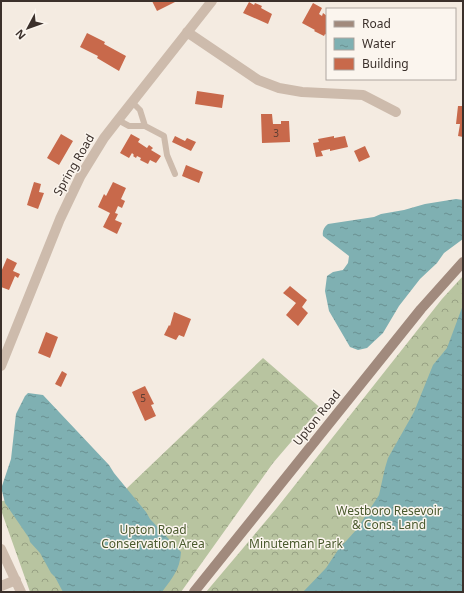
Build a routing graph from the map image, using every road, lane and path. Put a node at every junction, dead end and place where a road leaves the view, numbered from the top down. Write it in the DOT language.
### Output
graph roads {
  1 [pos="212,1"];
  2 [pos="187,32"];
  3 [pos="132,102"];
  4 [pos="396,112"];
  5 [pos="118,120"];
  6 [pos="146,126"];
  7 [pos="175,174"];
  8 [pos="463,262"];
  9 [pos="1,366"];
  10 [pos="1,549"];
  11 [pos="16,580"];
  12 [pos="1,586"];
  13 [pos="21,592"];
  14 [pos="194,592"];
  1 -- 2 [label="street, Spring Road"];
  2 -- 3 [label="street, Spring Road"];
  2 -- 4 [label="street"];
  3 -- 5 [label="street, Spring Road"];
  3 -- 6 [label="lane"];
  5 -- 6 [label="lane"];
  5 -- 9 [label="street, Spring Road"];
  6 -- 7 [label="lane"];
  8 -- 14 [label="main road, Upton Road"];
  10 -- 11 [label="street"];
  11 -- 12 [label="street"];
  11 -- 13 [label="street"];
}
